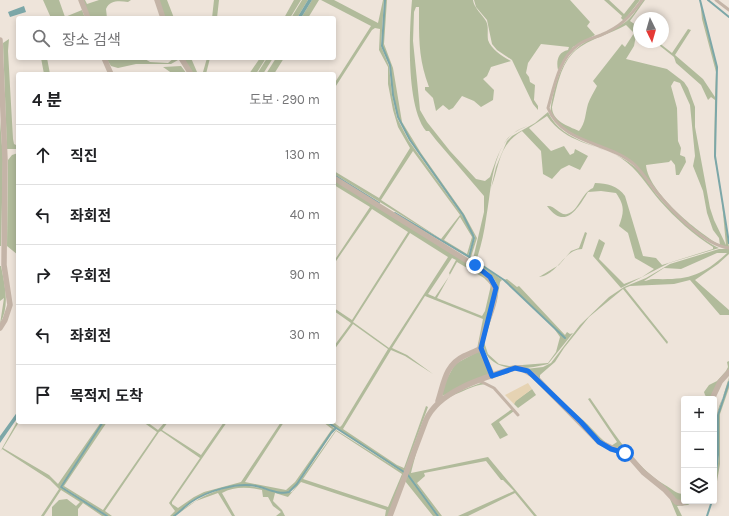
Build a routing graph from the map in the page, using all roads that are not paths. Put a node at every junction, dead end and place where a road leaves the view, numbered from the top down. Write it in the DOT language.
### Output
graph roads {
  1 [pos="81,0"];
  2 [pos="157,0"];
  3 [pos="642,0"];
  4 [pos="716,0"];
  5 [pos="729,10"];
  6 [pos="87,16"];
  7 [pos="162,16"];
  8 [pos="0,40"];
  9 [pos="105,60"];
  10 [pos="182,60"];
  11 [pos="110,72"];
  12 [pos="190,72"];
  13 [pos="336,179"];
  14 [pos="729,248"];
  15 [pos="0,328"];
  16 [pos="481,348"];
  17 [pos="729,372"];
  18 [pos="492,376"];
  19 [pos="480,381"];
  20 [pos="713,396"];
  21 [pos="437,402"];
  22 [pos="518,415"];
  23 [pos="681,503"];
  24 [pos="390,516"];
  1 -- 6 [label="street"];
  2 -- 7 [label="street"];
  3 -- 14 [label="lane"];
  4 -- 5 [label="lane"];
  8 -- 15 [label="street"];
  9 -- 11 [label="street"];
  10 -- 12 [label="street"];
  13 -- 16 [label="street"];
  16 -- 18 [label="street"];
  16 -- 21 [label="street"];
  17 -- 20 [label="street"];
  18 -- 19 [label="street"];
  18 -- 23 [label="street"];
  19 -- 21 [label="street"];
  19 -- 22 [label="lane"];
  21 -- 24 [label="street"];
}
